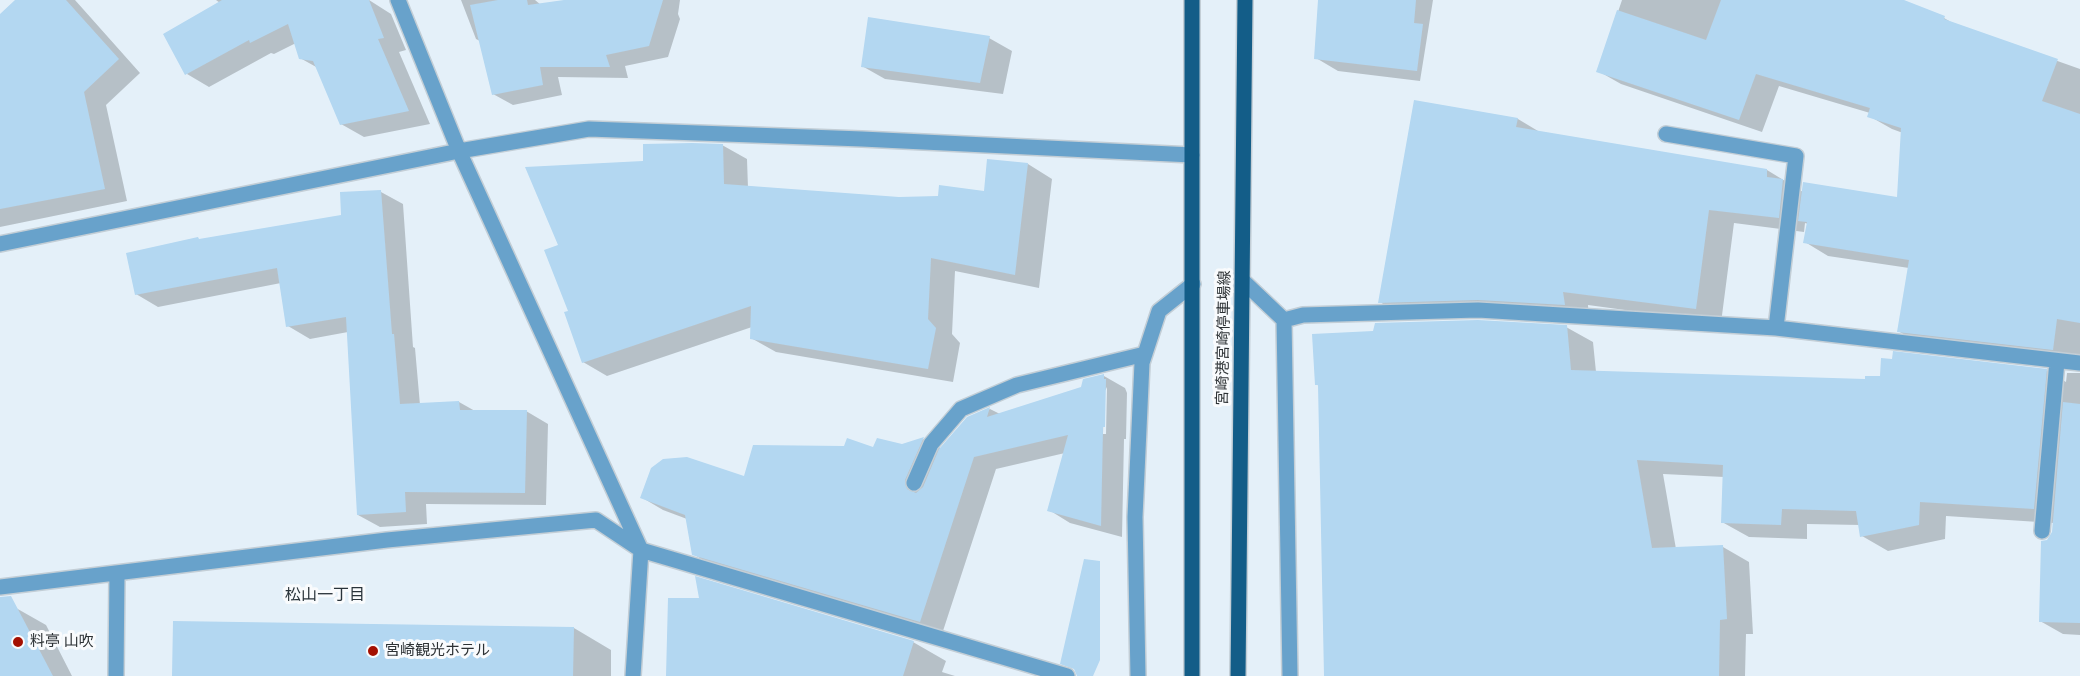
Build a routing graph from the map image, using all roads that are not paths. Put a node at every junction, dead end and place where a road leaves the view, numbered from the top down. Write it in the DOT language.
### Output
graph roads {
  1 [pos="398,0"];
  2 [pos="1192,0"];
  3 [pos="1245,0"];
  4 [pos="1666,134"];
  5 [pos="459,151"];
  6 [pos="1192,155"];
  7 [pos="0,244"];
  8 [pos="1243,281"];
  9 [pos="1193,284"];
  10 [pos="1284,320"];
  11 [pos="1776,328"];
  12 [pos="1145,354"];
  13 [pos="2057,361"];
  14 [pos="2080,363"];
  15 [pos="914,483"];
  16 [pos="2042,531"];
  17 [pos="641,550"];
  18 [pos="117,574"];
  19 [pos="0,587"];
  20 [pos="116,676"];
  21 [pos="633,676"];
  22 [pos="1066,676"];
  23 [pos="1138,676"];
  24 [pos="1192,676"];
  25 [pos="1238,676"];
  26 [pos="1290,676"];
  1 -- 5 [label="street"];
  2 -- 6 [label="main road, 宮崎港宮崎停車場線"];
  3 -- 8 [label="main road, 宮崎港宮崎停車場線"];
  4 -- 11 [label="street"];
  5 -- 6 [label="street"];
  5 -- 7 [label="street"];
  5 -- 17 [label="street"];
  6 -- 9 [label="main road, 宮崎港宮崎停車場線"];
  8 -- 10 [label="street"];
  8 -- 25 [label="main road, 宮崎港宮崎停車場線"];
  9 -- 12 [label="street"];
  9 -- 24 [label="main road, 宮崎港宮崎停車場線"];
  10 -- 11 [label="street"];
  10 -- 26 [label="street"];
  11 -- 13 [label="street"];
  12 -- 15 [label="street"];
  12 -- 23 [label="street"];
  13 -- 14 [label="street"];
  13 -- 16 [label="street"];
  17 -- 18 [label="street"];
  17 -- 21 [label="street"];
  17 -- 22 [label="street"];
  18 -- 19 [label="street"];
  18 -- 20 [label="street"];
}
